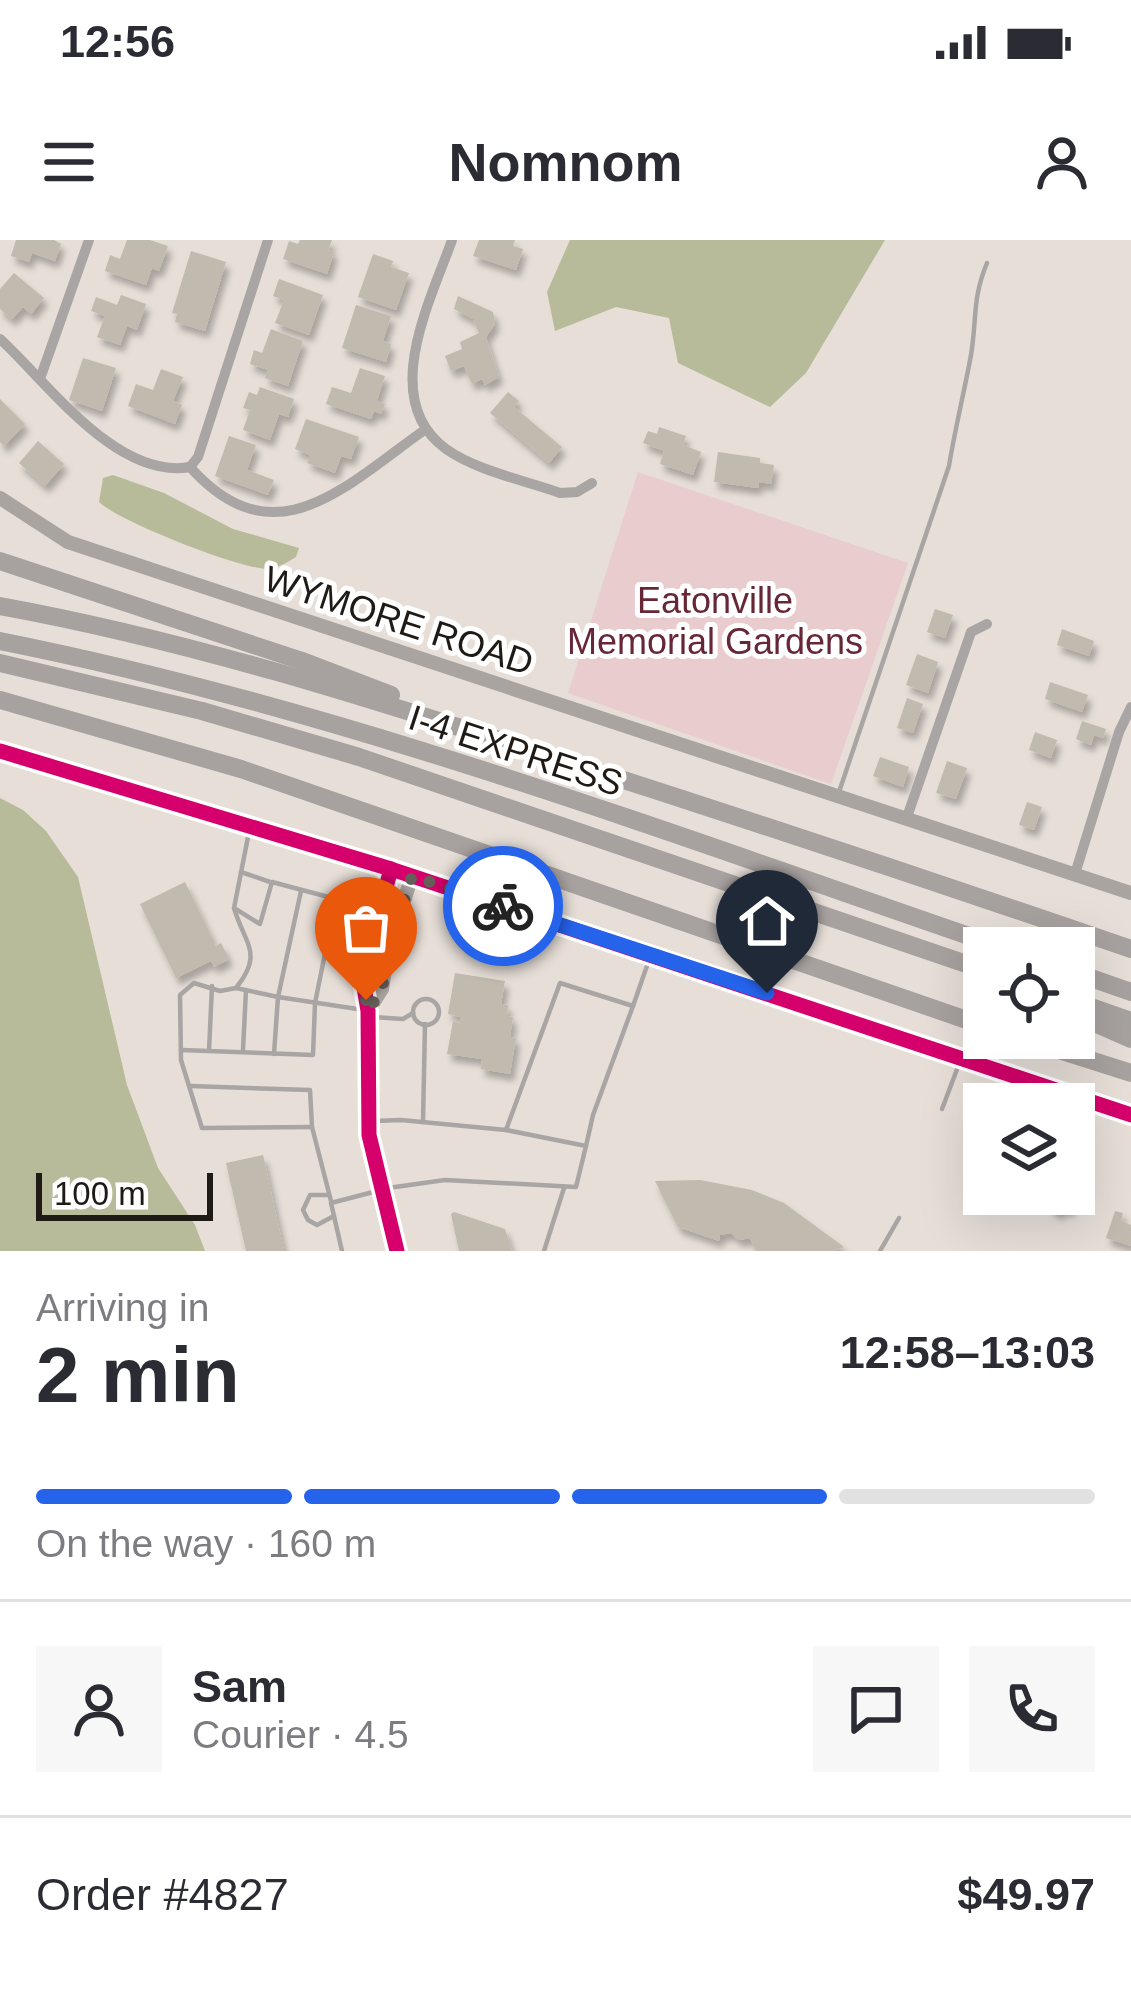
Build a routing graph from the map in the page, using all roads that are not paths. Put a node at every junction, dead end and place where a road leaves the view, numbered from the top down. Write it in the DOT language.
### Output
graph roads {
  1 [pos="89,240"];
  2 [pos="268,240"];
  3 [pos="452,240"];
  4 [pos="987,263"];
  5 [pos="0,339"];
  6 [pos="41,376"];
  7 [pos="426,429"];
  8 [pos="190,467"];
  9 [pos="592,483"];
  10 [pos="0,498"];
  11 [pos="0,566"];
  12 [pos="0,606"];
  13 [pos="987,625"];
  14 [pos="0,641"];
  15 [pos="0,663"];
  16 [pos="0,700"];
  17 [pos="1131,707"];
  18 [pos="0,711"];
  19 [pos="426,716"];
  20 [pos="138,736"];
  21 [pos="0,751"];
  22 [pos="838,797"];
  23 [pos="905,820"];
  24 [pos="250,826"];
  25 [pos="391,869"];
  26 [pos="241,872"];
  27 [pos="1075,874"];
  28 [pos="412,876"];
  29 [pos="272,882"];
  30 [pos="301,891"];
  31 [pos="1131,893"];
  32 [pos="234,908"];
  33 [pos="961,933"];
  34 [pos="1131,949"];
  35 [pos="650,954"];
  36 [pos="963,963"];
  37 [pos="1095,968"];
  38 [pos="1131,978"];
  39 [pos="1095,979"];
  40 [pos="212,986"];
  41 [pos="236,988"];
  42 [pos="246,990"];
  43 [pos="1131,992"];
  44 [pos="278,997"];
  45 [pos="316,1003"];
  46 [pos="633,1006"];
  47 [pos="1095,1008"];
  48 [pos="412,1012"];
  49 [pos="368,1014"];
  50 [pos="963,1019"];
  51 [pos="1131,1021"];
  52 [pos="1095,1023"];
  53 [pos="424,1024"];
  54 [pos="1131,1039"];
  55 [pos="181,1050"];
  56 [pos="209,1051"];
  57 [pos="243,1052"];
  58 [pos="274,1054"];
  59 [pos="961,1058"];
  60 [pos="1087,1059"];
  61 [pos="1131,1073"];
  62 [pos="190,1086"];
  63 [pos="941,1109"];
  64 [pos="1131,1115"];
  65 [pos="369,1122"];
  66 [pos="423,1122"];
  67 [pos="312,1127"];
  68 [pos="506,1130"];
  69 [pos="586,1146"];
  70 [pos="565,1186"];
  71 [pos="382,1189"];
  72 [pos="329,1195"];
  73 [pos="332,1203"];
  74 [pos="334,1216"];
  75 [pos="899,1218"];
  76 [pos="342,1251"];
  77 [pos="397,1251"];
  78 [pos="544,1251"];
  79 [pos="880,1251"];
  1 -- 6 [label="street"];
  2 -- 8 [label="street"];
  3 -- 7 [label="street"];
  4 -- 22 [label="lane"];
  5 -- 6 [label="street"];
  6 -- 8 [label="street"];
  7 -- 8 [label="street"];
  7 -- 9 [label="street"];
  10 -- 22 [label="street, WYMORE ROAD"];
  11 -- 19 [label="highway"];
  12 -- 19 [label="highway"];
  13 -- 23 [label="street"];
  14 -- 33 [label="highway, I-4 EXPRESS"];
  15 -- 36 [label="highway, I-4 EXPRESS"];
  16 -- 20 [label="highway"];
  17 -- 27 [label="street"];
  18 -- 20 [label="highway"];
  19 -- 34 [label="highway"];
  20 -- 50 [label="highway"];
  21 -- 24 [label="street"];
  22 -- 23 [label="street, WYMORE ROAD"];
  23 -- 27 [label="street, WYMORE ROAD"];
  24 -- 25 [label="street"];
  24 -- 26 [label="lane"];
  25 -- 28 [label="street"];
  25 -- 49 [label="street"];
  26 -- 29 [label="lane"];
  26 -- 32 [label="lane"];
  27 -- 31 [label="street, WYMORE ROAD"];
  28 -- 35 [label="street"];
  28 -- 49 [label="street"];
  29 -- 30 [label="lane"];
  29 -- 32 [label="lane"];
  30 -- 44 [label="lane"];
  30 -- 45 [label="lane"];
  32 -- 41 [label="lane"];
  35 -- 46 [label="lane"];
  35 -- 59 [label="street"];
  37 -- 38 [label="highway"];
  39 -- 43 [label="highway"];
  40 -- 41 [label="lane"];
  40 -- 55 [label="lane"];
  40 -- 56 [label="lane"];
  41 -- 42 [label="lane"];
  42 -- 44 [label="lane"];
  42 -- 57 [label="lane"];
  44 -- 45 [label="lane"];
  44 -- 58 [label="lane"];
  45 -- 49 [label="lane"];
  45 -- 58 [label="lane"];
  46 -- 68 [label="lane"];
  46 -- 69 [label="lane"];
  47 -- 51 [label="highway"];
  48 -- 49 [label="lane"];
  48 -- 53 [label="lane"];
  48 -- 53 [label="lane"];
  49 -- 65 [label="street"];
  52 -- 54 [label="highway"];
  53 -- 66 [label="lane"];
  55 -- 56 [label="lane"];
  55 -- 62 [label="lane"];
  56 -- 57 [label="lane"];
  57 -- 58 [label="lane"];
  59 -- 63 [label="lane"];
  59 -- 64 [label="street"];
  60 -- 61 [label="highway"];
  62 -- 67 [label="lane"];
  62 -- 67 [label="lane"];
  65 -- 66 [label="lane"];
  65 -- 71 [label="street"];
  66 -- 68 [label="lane"];
  67 -- 72 [label="lane"];
  68 -- 69 [label="lane"];
  69 -- 70 [label="lane"];
  70 -- 71 [label="lane"];
  70 -- 78 [label="lane"];
  71 -- 73 [label="lane"];
  71 -- 77 [label="street"];
  72 -- 73 [label="lane"];
  72 -- 74 [label="lane"];
  73 -- 74 [label="lane"];
  74 -- 76 [label="lane"];
  75 -- 79 [label="lane"];
}
